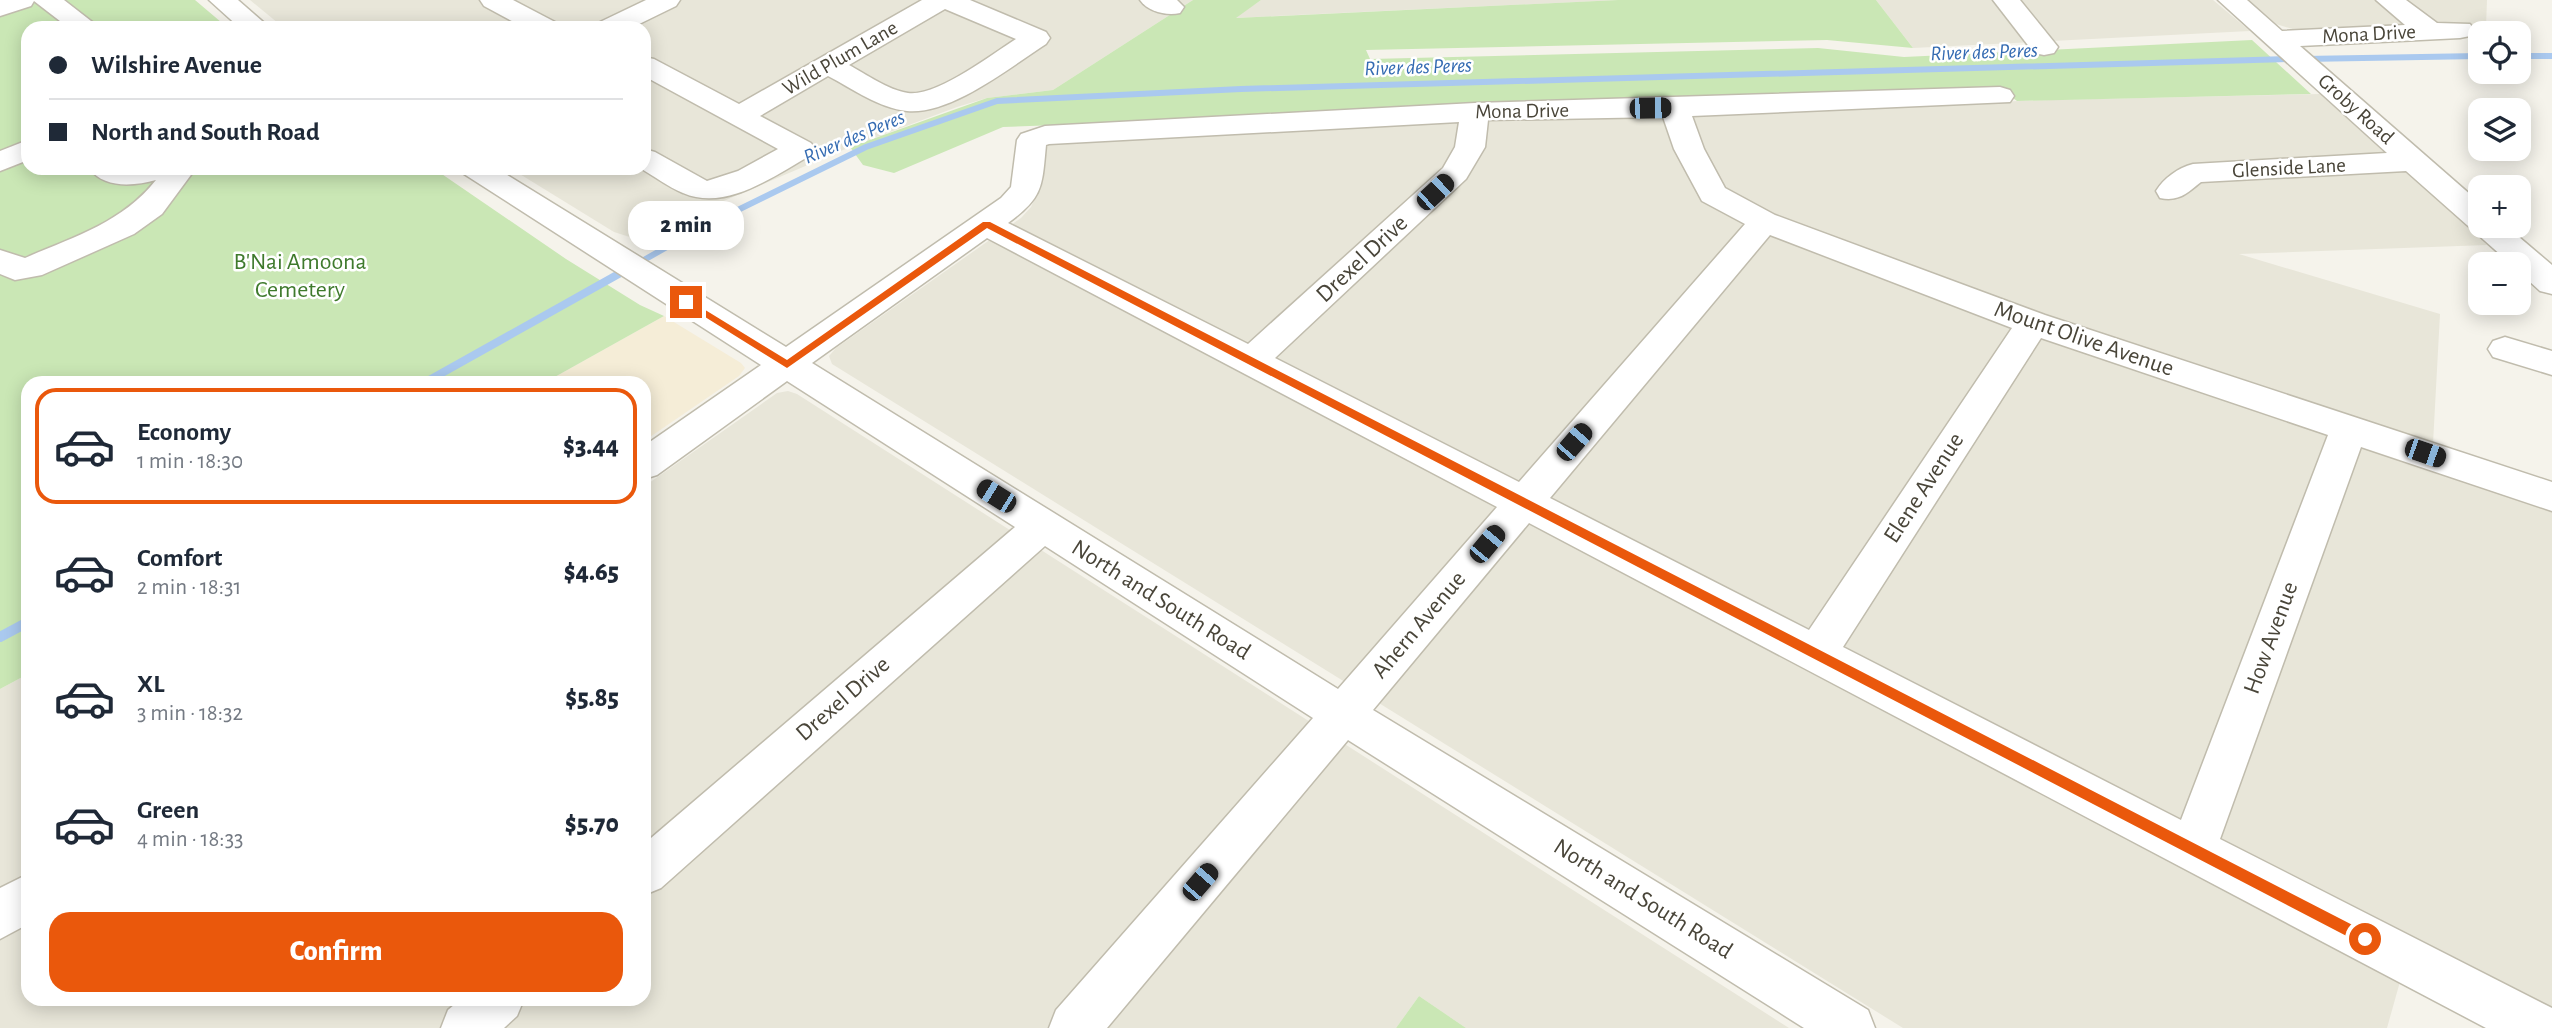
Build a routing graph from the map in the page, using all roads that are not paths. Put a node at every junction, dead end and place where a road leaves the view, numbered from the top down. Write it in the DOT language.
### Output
graph roads {
  1 [pos="22,0"];
  2 [pos="47,0"];
  3 [pos="222,0"];
  4 [pos="493,0"];
  5 [pos="667,0"];
  6 [pos="941,0"];
  7 [pos="948,0"];
  8 [pos="2006,0"];
  9 [pos="2231,0"];
  10 [pos="2389,0"];
  11 [pos="0,8"];
  12 [pos="76,21"];
  13 [pos="248,21"];
  14 [pos="532,21"];
  15 [pos="624,21"];
  16 [pos="2460,30"];
  17 [pos="2431,31"];
  18 [pos="2282,43"];
  19 [pos="2044,47"];
  20 [pos="828,65"];
  21 [pos="651,69"];
  22 [pos="2000,96"];
  23 [pos="1675,108"];
  24 [pos="1475,112"];
  25 [pos="739,116"];
  26 [pos="21,152"];
  27 [pos="2414,161"];
  28 [pos="0,162"];
  29 [pos="651,162"];
  30 [pos="176,175"];
  31 [pos="486,175"];
  32 [pos="2171,191"];
  33 [pos="2468,209"];
  34 [pos="1764,222"];
  35 [pos="986,224"];
  36 [pos="2501,238"];
  37 [pos="0,260"];
  38 [pos="2552,283"];
  39 [pos="2033,323"];
  40 [pos="2505,349"];
  41 [pos="1251,361"];
  42 [pos="2552,363"];
  43 [pos="787,365"];
  44 [pos="2349,428"];
  45 [pos="651,460"];
  46 [pos="2552,497"];
  47 [pos="1523,502"];
  48 [pos="1042,525"];
  49 [pos="1816,654"];
  50 [pos="1344,715"];
  51 [pos="2193,849"];
  52 [pos="651,867"];
  53 [pos="21,901"];
  54 [pos="0,916"];
  55 [pos="491,1006"];
  56 [pos="466,1028"];
  57 [pos="1074,1028"];
  58 [pos="1850,1028"];
  59 [pos="2538,1028"];
  1 -- 11 [label="street"];
  2 -- 12 [label="street"];
  3 -- 13 [label="street"];
  4 -- 14 [label="street"];
  5 -- 15 [label="street"];
  6 -- 20 [label="street, Wild Plum Lane"];
  7 -- 20 [label="street"];
  8 -- 19 [label="street"];
  9 -- 18 [label="street, Groby Road"];
  10 -- 17 [label="street"];
  16 -- 17 [label="street, Mona Drive"];
  17 -- 18 [label="street, Mona Drive"];
  18 -- 27 [label="street, Groby Road"];
  20 -- 25 [label="street, Wild Plum Lane"];
  21 -- 25 [label="street"];
  22 -- 23 [label="street, Mona Drive"];
  23 -- 24 [label="street, Mona Drive"];
  23 -- 34 [label="street, Mount Olive Avenue"];
  24 -- 35 [label="street, Mona Drive"];
  24 -- 41 [label="street, Drexel Drive"];
  25 -- 29 [label="street"];
  26 -- 28 [label="street"];
  27 -- 32 [label="street, Glenside Lane"];
  27 -- 33 [label="street, Groby Road"];
  30 -- 37 [label="street"];
  31 -- 43 [label="street, North and South Road"];
  34 -- 39 [label="street, Mount Olive Avenue"];
  34 -- 47 [label="street, Ahern Avenue"];
  35 -- 41 [label="street"];
  35 -- 43 [label="street"];
  36 -- 38 [label="street"];
  39 -- 44 [label="street, Mount Olive Avenue"];
  39 -- 49 [label="street, Elene Avenue"];
  40 -- 42 [label="street"];
  41 -- 47 [label="street"];
  43 -- 45 [label="street"];
  43 -- 48 [label="street, North and South Road"];
  44 -- 46 [label="street, Mount Olive Avenue"];
  44 -- 51 [label="street, How Avenue"];
  47 -- 49 [label="street"];
  47 -- 50 [label="street, Ahern Avenue"];
  48 -- 50 [label="street, North and South Road"];
  48 -- 52 [label="street, Drexel Drive"];
  49 -- 51 [label="street"];
  50 -- 57 [label="street, Ahern Avenue"];
  50 -- 58 [label="street, North and South Road"];
  51 -- 59 [label="street"];
  53 -- 54 [label="street"];
  55 -- 56 [label="street"];
}
